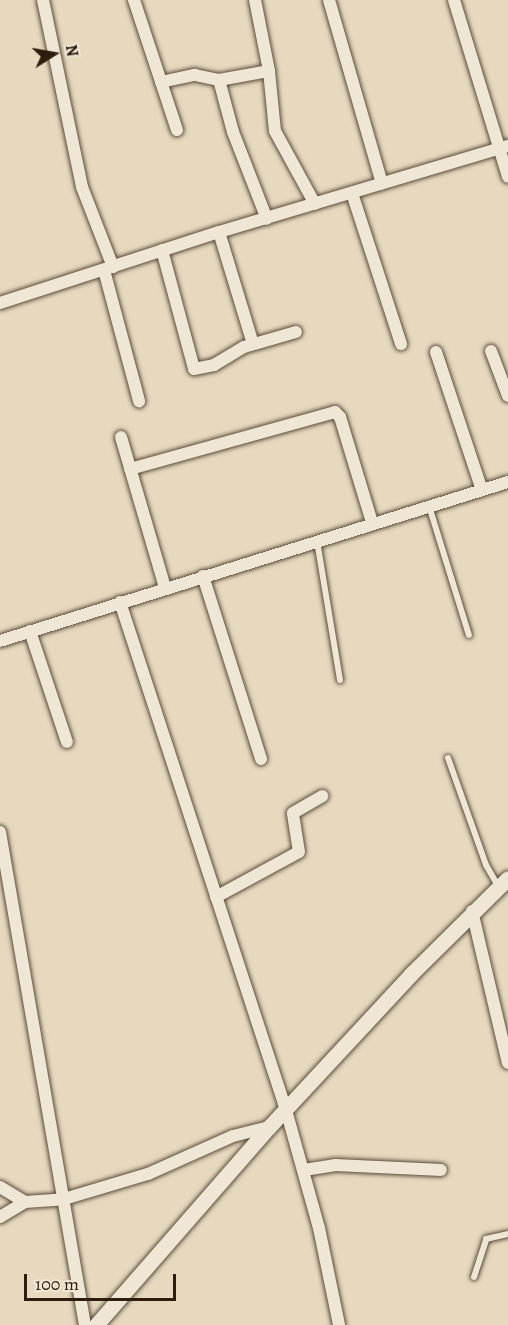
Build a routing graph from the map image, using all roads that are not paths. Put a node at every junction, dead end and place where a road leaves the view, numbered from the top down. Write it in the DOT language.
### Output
graph roads {
  1 [pos="43,0"];
  2 [pos="134,0"];
  3 [pos="255,0"];
  4 [pos="329,0"];
  5 [pos="454,0"];
  6 [pos="269,71"];
  7 [pos="219,80"];
  8 [pos="161,82"];
  9 [pos="177,130"];
  10 [pos="504,148"];
  11 [pos="508,177"];
  12 [pos="382,184"];
  13 [pos="352,193"];
  14 [pos="315,204"];
  15 [pos="267,219"];
  16 [pos="219,232"];
  17 [pos="162,250"];
  18 [pos="109,269"];
  19 [pos="0,303"];
  20 [pos="296,332"];
  21 [pos="253,344"];
  22 [pos="401,344"];
  23 [pos="491,351"];
  24 [pos="436,352"];
  25 [pos="508,396"];
  26 [pos="139,400"];
  27 [pos="121,437"];
  28 [pos="130,469"];
  29 [pos="508,482"];
  30 [pos="482,490"];
  31 [pos="429,505"];
  32 [pos="372,522"];
  33 [pos="317,540"];
  34 [pos="203,576"];
  35 [pos="165,587"];
  36 [pos="120,602"];
  37 [pos="30,632"];
  38 [pos="469,635"];
  39 [pos="0,641"];
  40 [pos="340,680"];
  41 [pos="67,742"];
  42 [pos="448,758"];
  43 [pos="261,759"];
  44 [pos="323,796"];
  45 [pos="0,832"];
  46 [pos="503,882"];
  47 [pos="216,897"];
  48 [pos="471,911"];
  49 [pos="508,1063"];
  50 [pos="286,1110"];
  51 [pos="269,1127"];
  52 [pos="304,1170"];
  53 [pos="441,1170"];
  54 [pos="0,1187"];
  55 [pos="64,1199"];
  56 [pos="24,1202"];
  57 [pos="0,1217"];
  58 [pos="508,1234"];
  59 [pos="474,1277"];
  60 [pos="103,1322"];
  61 [pos="85,1325"];
  62 [pos="339,1325"];
  1 -- 18 [label="street"];
  2 -- 8 [label="street"];
  3 -- 6 [label="street"];
  4 -- 12 [label="street"];
  5 -- 10 [label="street"];
  6 -- 7 [label="street"];
  6 -- 14 [label="street"];
  7 -- 8 [label="street"];
  7 -- 15 [label="street"];
  8 -- 9 [label="street"];
  10 -- 11 [label="street"];
  10 -- 12 [label="street"];
  12 -- 13 [label="street"];
  13 -- 14 [label="street"];
  13 -- 22 [label="street"];
  14 -- 15 [label="street"];
  15 -- 16 [label="street"];
  16 -- 17 [label="street"];
  16 -- 21 [label="street"];
  17 -- 18 [label="street"];
  17 -- 21 [label="street"];
  18 -- 19 [label="street"];
  18 -- 26 [label="street"];
  20 -- 21 [label="street"];
  23 -- 25 [label="street"];
  24 -- 30 [label="street"];
  27 -- 28 [label="street"];
  28 -- 32 [label="street"];
  28 -- 35 [label="street"];
  29 -- 30 [label="street"];
  30 -- 31 [label="street"];
  31 -- 32 [label="street"];
  31 -- 38 [label="lane"];
  32 -- 33 [label="street"];
  33 -- 34 [label="street"];
  33 -- 40 [label="lane"];
  34 -- 35 [label="street"];
  34 -- 43 [label="street"];
  35 -- 36 [label="street"];
  36 -- 37 [label="street"];
  36 -- 47 [label="street"];
  37 -- 39 [label="street"];
  37 -- 41 [label="street"];
  42 -- 46 [label="lane"];
  44 -- 47 [label="street"];
  45 -- 55 [label="street"];
  46 -- 48 [label="street"];
  47 -- 50 [label="street"];
  48 -- 49 [label="street"];
  48 -- 50 [label="street"];
  50 -- 51 [label="street"];
  50 -- 52 [label="street"];
  51 -- 55 [label="street"];
  51 -- 60 [label="street"];
  52 -- 53 [label="street"];
  52 -- 62 [label="street"];
  54 -- 56 [label="street"];
  55 -- 56 [label="street"];
  55 -- 61 [label="street"];
  56 -- 57 [label="street"];
  58 -- 59 [label="lane"];
}
